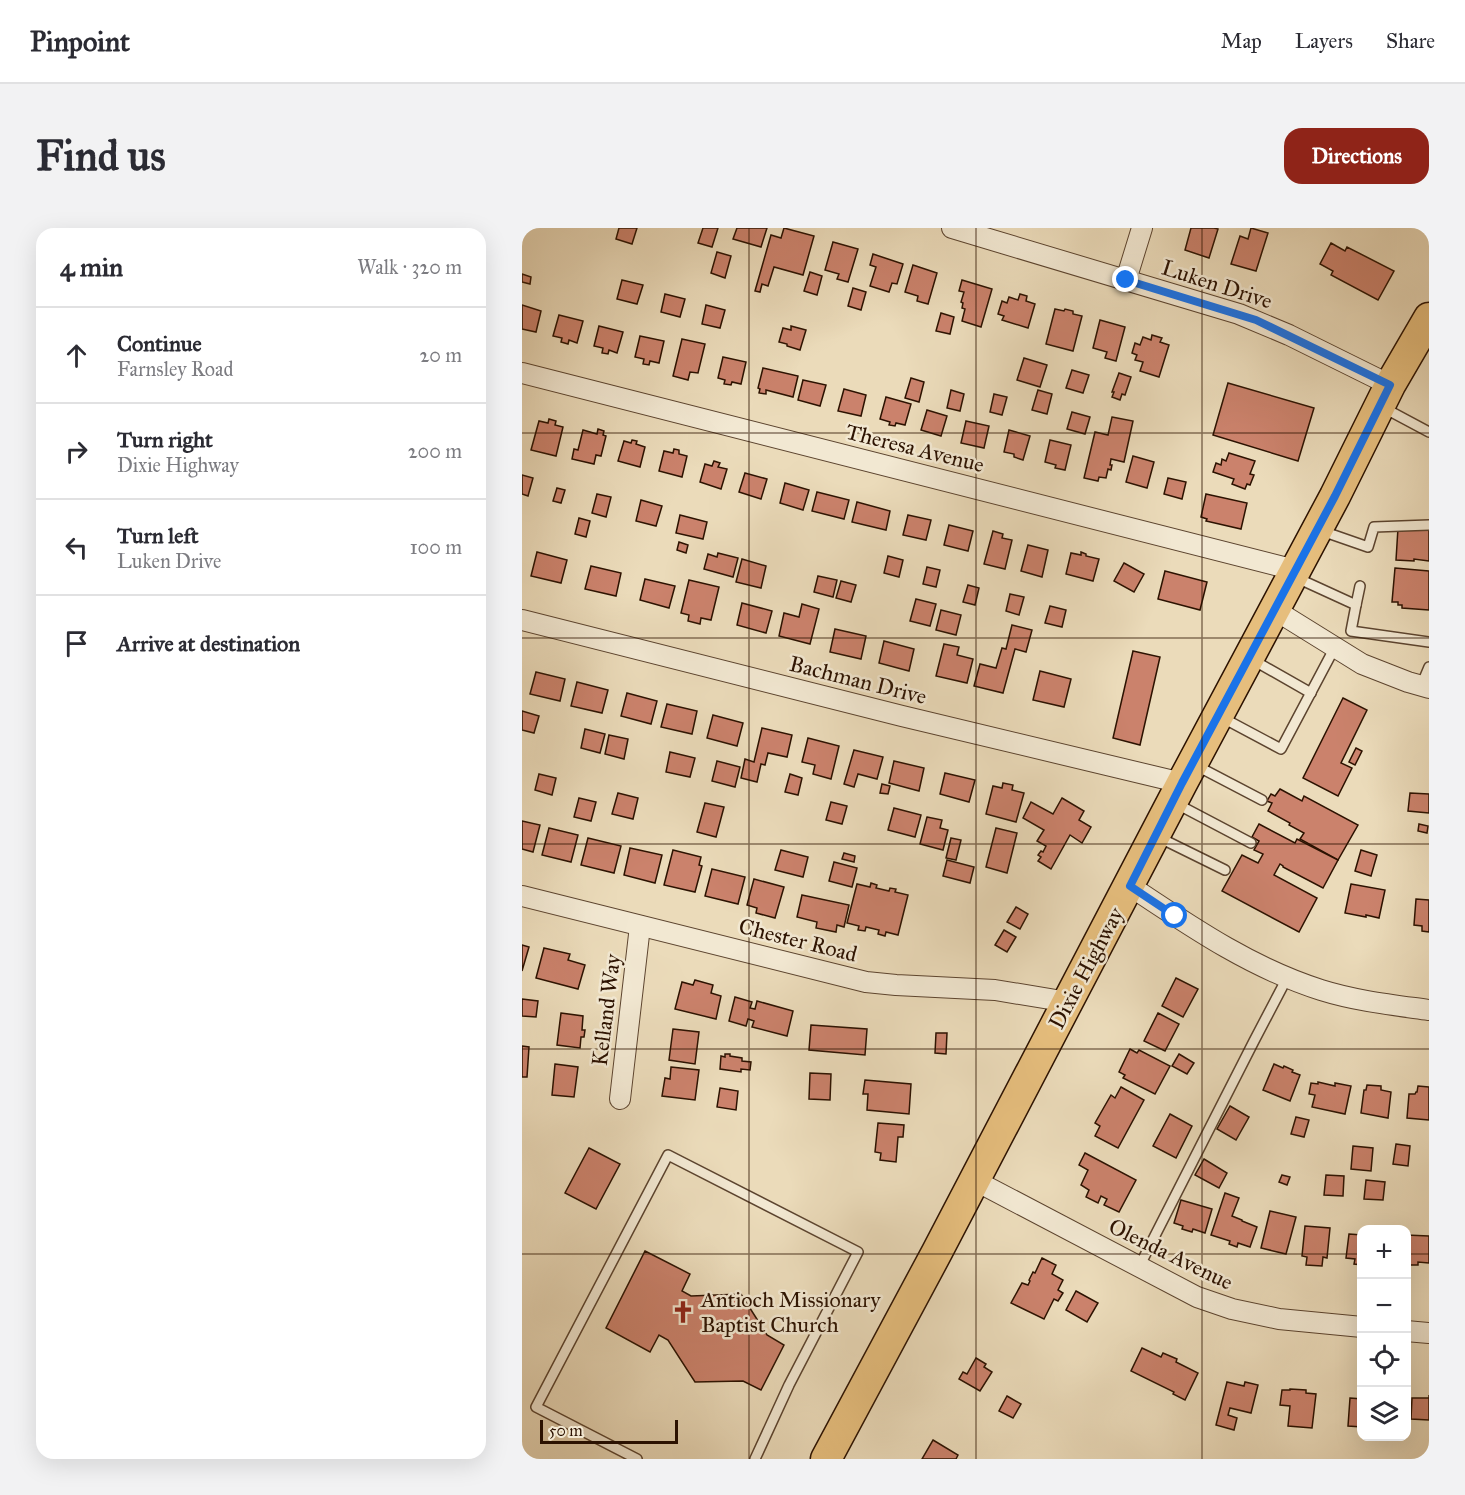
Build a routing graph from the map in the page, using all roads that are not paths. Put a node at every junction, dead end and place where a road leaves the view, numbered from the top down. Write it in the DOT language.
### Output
graph roads {
  1 [pos="952,228"];
  2 [pos="1142,228"];
  3 [pos="1126,280"];
  4 [pos="1429,318"];
  5 [pos="522,373"];
  6 [pos="1384,395"];
  7 [pos="1429,432"];
  8 [pos="1429,525"];
  9 [pos="1317,530"];
  10 [pos="1294,573"];
  11 [pos="1360,586"];
  12 [pos="1356,605"];
  13 [pos="1275,610"];
  14 [pos="522,620"];
  15 [pos="1429,642"];
  16 [pos="1335,647"];
  17 [pos="1250,658"];
  18 [pos="1429,667"];
  19 [pos="1425,687"];
  20 [pos="1311,693"];
  21 [pos="1219,716"];
  22 [pos="1183,783"];
  23 [pos="1262,800"];
  24 [pos="1156,836"];
  25 [pos="1251,843"];
  26 [pos="1225,870"];
  27 [pos="1130,886"];
  28 [pos="522,896"];
  29 [pos="640,926"];
  30 [pos="1287,978"];
  31 [pos="1068,1002"];
  32 [pos="1429,1010"];
  33 [pos="620,1100"];
  34 [pos="974,1180"];
  35 [pos="1139,1267"];
  36 [pos="1357,1327"];
  37 [pos="1411,1331"];
  38 [pos="1429,1333"];
  39 [pos="637,1459"];
  40 [pos="754,1459"];
  41 [pos="826,1459"];
  1 -- 3 [label="street, Luken Drive"];
  2 -- 3 [label="street"];
  3 -- 6 [label="street, Luken Drive"];
  4 -- 6 [label="main road, Dixie Highway"];
  5 -- 10 [label="street, Theresa Avenue"];
  6 -- 7 [label="lane"];
  6 -- 9 [label="main road, Dixie Highway"];
  8 -- 9 [label="lane"];
  9 -- 10 [label="main road, Dixie Highway"];
  10 -- 12 [label="lane"];
  10 -- 13 [label="main road, Dixie Highway"];
  11 -- 12 [label="lane"];
  12 -- 15 [label="lane"];
  13 -- 16 [label="street"];
  13 -- 17 [label="main road, Dixie Highway"];
  14 -- 22 [label="street, Bachman Drive"];
  16 -- 19 [label="street"];
  16 -- 20 [label="lane"];
  17 -- 20 [label="lane"];
  17 -- 21 [label="main road, Dixie Highway"];
  18 -- 19 [label="lane"];
  20 -- 21 [label="lane"];
  21 -- 22 [label="main road, Dixie Highway"];
  22 -- 23 [label="lane"];
  22 -- 24 [label="main road, Dixie Highway"];
  22 -- 25 [label="lane"];
  24 -- 26 [label="lane"];
  24 -- 27 [label="main road, Dixie Highway"];
  27 -- 30 [label="street"];
  27 -- 31 [label="main road, Dixie Highway"];
  28 -- 29 [label="street, Chester Road"];
  29 -- 31 [label="street, Chester Road"];
  29 -- 33 [label="street, Kelland Way"];
  30 -- 32 [label="street"];
  30 -- 35 [label="lane"];
  31 -- 34 [label="main road, Dixie Highway"];
  34 -- 35 [label="street, Olenda Avenue"];
  34 -- 41 [label="main road, Dixie Highway"];
  35 -- 36 [label="street, Olenda Avenue"];
  37 -- 38 [label="street"];
  39 -- 40 [label="lane"];
}
